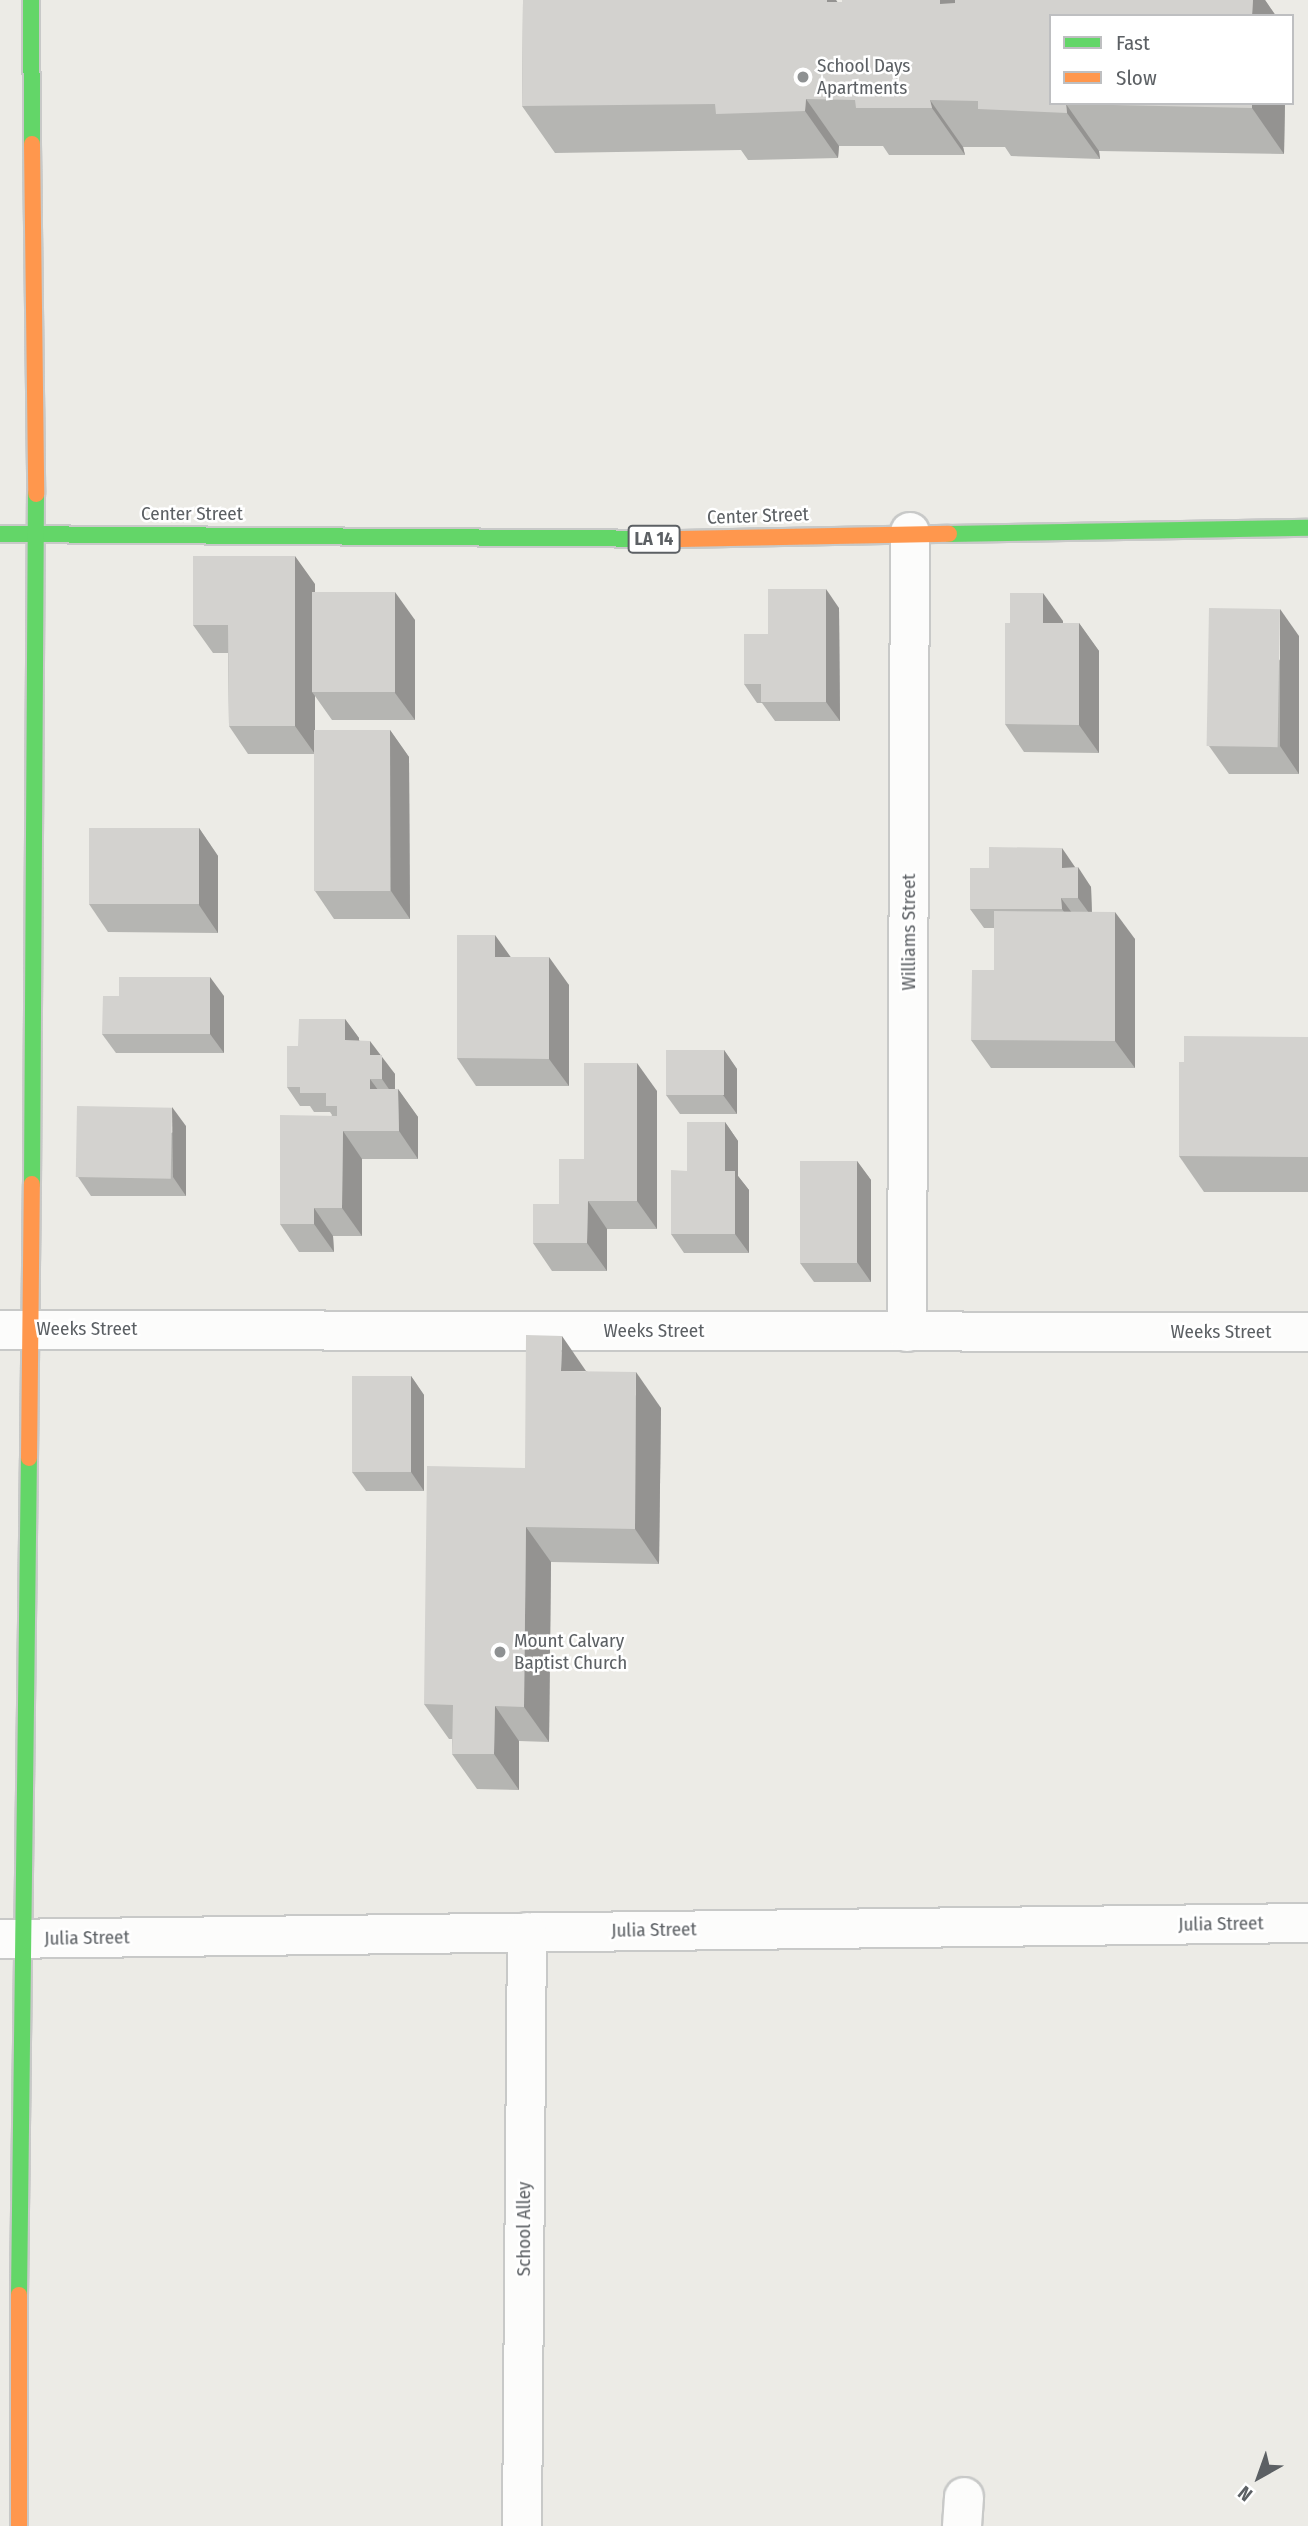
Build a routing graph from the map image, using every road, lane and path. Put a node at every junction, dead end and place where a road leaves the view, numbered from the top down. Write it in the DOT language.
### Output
graph roads {
  1 [pos="31,0"];
  2 [pos="1308,528"];
  3 [pos="910,532"];
  4 [pos="0,534"];
  5 [pos="36,534"];
  6 [pos="16,1329"];
  7 [pos="907,1332"];
  8 [pos="1308,1332"];
  9 [pos="1308,1923"];
  10 [pos="527,1932"];
  11 [pos="10,1939"];
  12 [pos="19,2526"];
  13 [pos="522,2526"];
  1 -- 5 [label="street"];
  2 -- 3 [label="street, Center Street / LA 14"];
  3 -- 5 [label="street, Center Street / LA 14"];
  3 -- 7 [label="street, Williams Street"];
  4 -- 5 [label="street, Center Street / LA 14"];
  5 -- 6 [label="street"];
  6 -- 7 [label="street, Weeks Street"];
  6 -- 11 [label="street"];
  7 -- 8 [label="street, Weeks Street"];
  9 -- 10 [label="street, Julia Street"];
  10 -- 11 [label="street, Julia Street"];
  10 -- 13 [label="street, School Alley"];
  11 -- 12 [label="street"];
}
